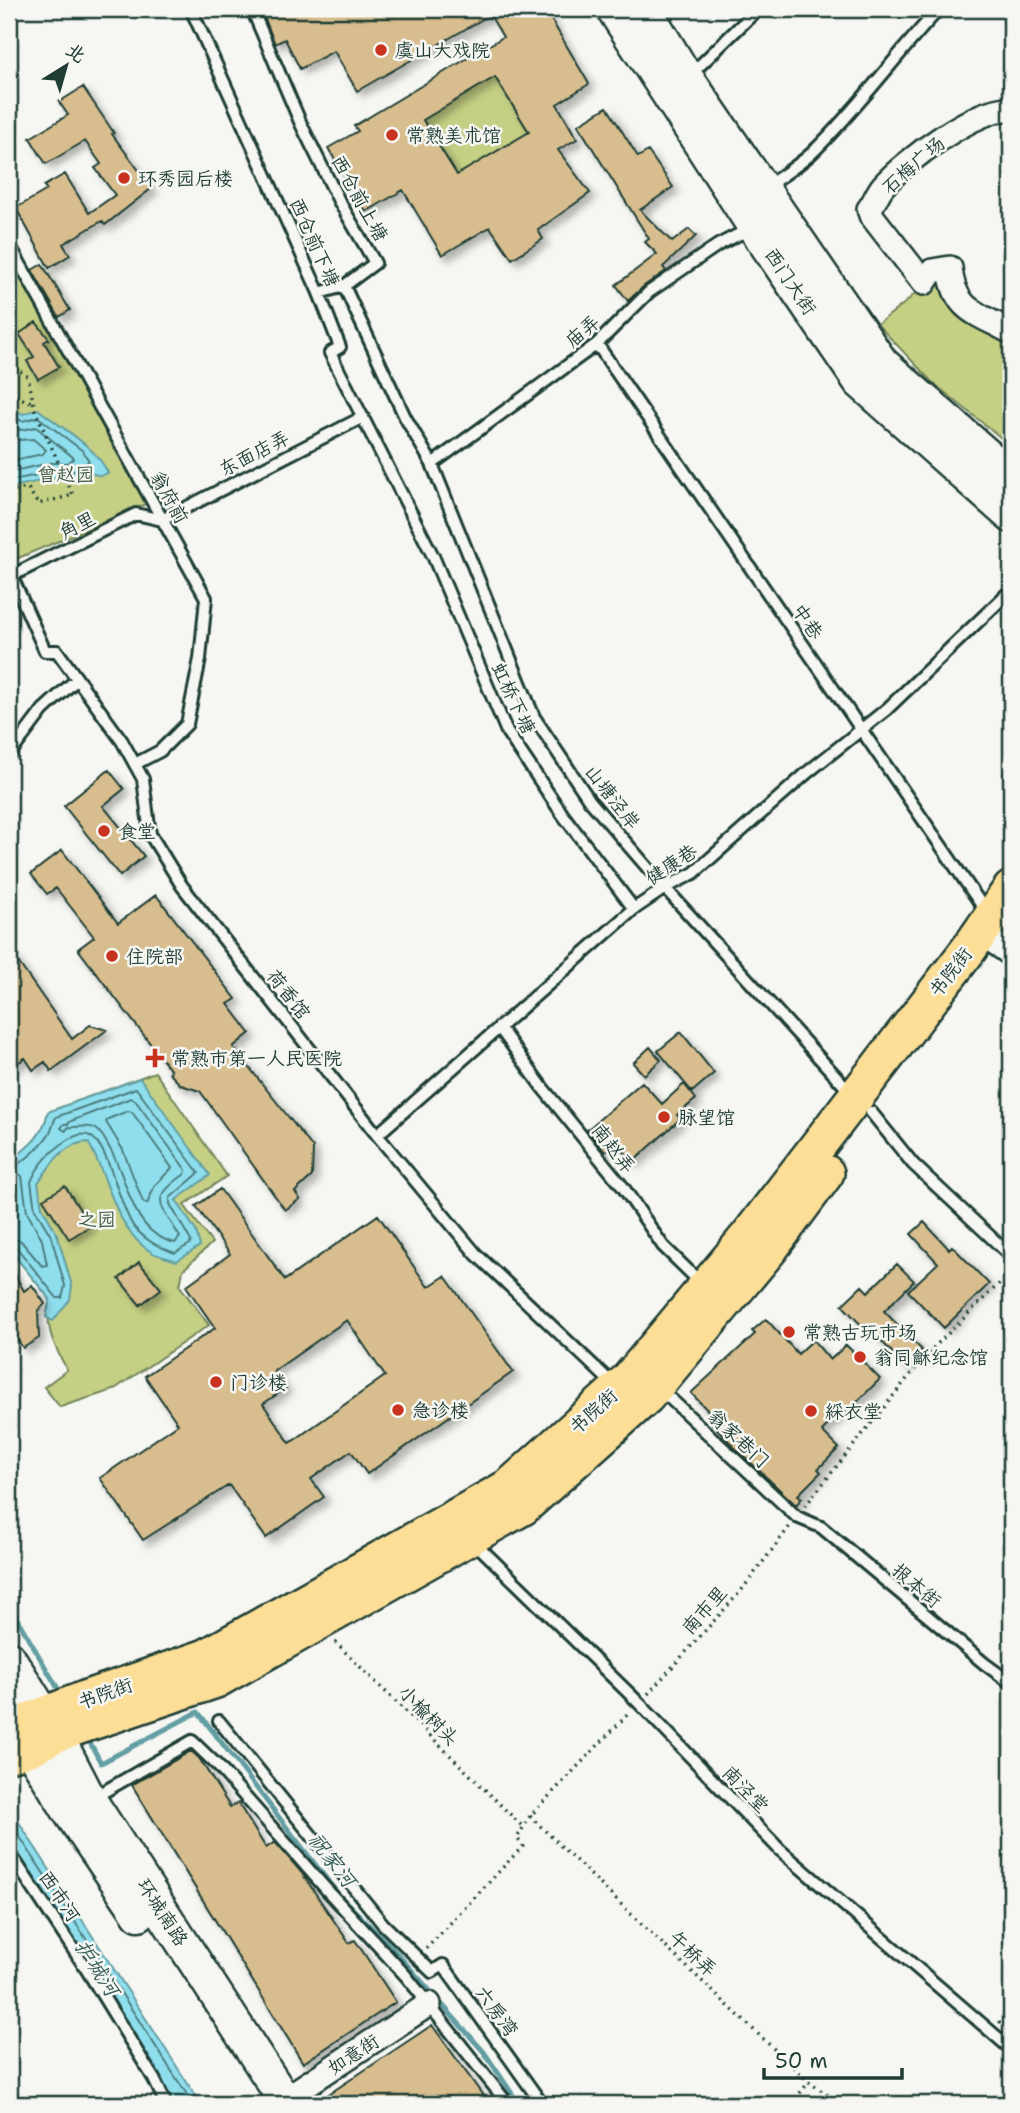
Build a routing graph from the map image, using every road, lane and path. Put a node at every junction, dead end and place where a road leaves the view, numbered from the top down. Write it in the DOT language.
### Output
graph roads {
  1 [pos="191,9"];
  2 [pos="252,9"];
  3 [pos="613,9"];
  4 [pos="645,9"];
  5 [pos="758,9"];
  6 [pos="939,9"];
  7 [pos="687,78"];
  8 [pos="1011,109"];
  9 [pos="763,189"];
  10 [pos="754,227"];
  11 [pos="9,244"];
  12 [pos="344,286"];
  13 [pos="319,293"];
  14 [pos="1011,332"];
  15 [pos="597,344"];
  16 [pos="9,363"];
  17 [pos="9,394"];
  18 [pos="32,402"];
  19 [pos="363,417"];
  20 [pos="432,464"];
  21 [pos="1011,476"];
  22 [pos="397,482"];
  23 [pos="9,491"];
  24 [pos="1011,516"];
  25 [pos="162,520"];
  26 [pos="10,577"];
  27 [pos="1011,590"];
  28 [pos="78,679"];
  29 [pos="861,730"];
  30 [pos="9,755"];
  31 [pos="135,764"];
  32 [pos="666,888"];
  33 [pos="1011,889"];
  34 [pos="634,909"];
  35 [pos="1003,935"];
  36 [pos="499,1027"];
  37 [pos="863,1104"];
  38 [pos="377,1135"];
  39 [pos="1011,1256"];
  40 [pos="1011,1272"];
  41 [pos="705,1287"];
  42 [pos="656,1385"];
  43 [pos="618,1388"];
  44 [pos="797,1517"];
  45 [pos="469,1538"];
  46 [pos="317,1624"];
  47 [pos="9,1658"];
  48 [pos="1011,1683"];
  49 [pos="639,1703"];
  50 [pos="219,1721"];
  51 [pos="25,1732"];
  52 [pos="80,1806"];
  53 [pos="530,1816"];
  54 [pos="522,1827"];
  55 [pos="9,1852"];
  56 [pos="418,1958"];
  57 [pos="406,1976"];
  58 [pos="429,2004"];
  59 [pos="1011,2005"];
  60 [pos="991,2033"];
  61 [pos="1011,2049"];
  62 [pos="809,2082"];
  63 [pos="278,2103"];
  64 [pos="166,2104"];
  65 [pos="508,2104"];
  66 [pos="541,2104"];
  67 [pos="791,2104"];
  68 [pos="841,2104"];
  1 -- 13 [label="lane, 西仓前下塘"];
  2 -- 12 [label="lane, 西仓前上塘"];
  3 -- 10 [label="main road, 西门大街"];
  4 -- 7 [label="main road, 西门大街"];
  5 -- 7 [label="lane"];
  6 -- 9 [label="lane"];
  7 -- 9 [label="main road, 西门大街"];
  8 -- 14 [label="street, 石梅广场"];
  9 -- 21 [label="main road, 西门大街"];
  10 -- 15 [label="lane, 庙弄"];
  10 -- 24 [label="main road, 西门大街"];
  11 -- 25 [label="lane, 翁府前"];
  12 -- 13 [label="lane"];
  12 -- 20 [label="lane"];
  13 -- 19 [label="lane, 西仓前下塘"];
  15 -- 20 [label="lane, 庙弄"];
  15 -- 29 [label="lane, 中巷"];
  16 -- 18 [label="path"];
  17 -- 18 [label="path"];
  18 -- 23 [label="path"];
  19 -- 22 [label="lane, 西仓前下塘"];
  19 -- 25 [label="lane, 东面店弄"];
  20 -- 32 [label="lane, 山塘泾岸"];
  22 -- 34 [label="lane, 虹桥下塘"];
  25 -- 26 [label="lane, 角里"];
  25 -- 31 [label="lane, 翁府前"];
  26 -- 28 [label="lane, 荷香馆"];
  27 -- 29 [label="lane, 健康巷"];
  28 -- 30 [label="lane"];
  28 -- 31 [label="lane, 荷香馆"];
  29 -- 32 [label="lane, 健康巷"];
  29 -- 35 [label="lane, 中巷"];
  31 -- 38 [label="lane, 荷香馆"];
  32 -- 34 [label="lane, 健康巷"];
  32 -- 37 [label="lane, 山塘泾岸"];
  33 -- 35 [label="main road, 书院街"];
  34 -- 36 [label="lane, 健康巷"];
  35 -- 37 [label="main road, 书院街"];
  36 -- 38 [label="lane, 健康巷"];
  36 -- 41 [label="lane, 南赵弄"];
  37 -- 39 [label="lane, 山塘泾岸"];
  37 -- 41 [label="main road, 书院街"];
  37 -- 42 [label="main road, 书院街"];
  38 -- 43 [label="lane, 荷香馆"];
  40 -- 44 [label="path, 南市里"];
  41 -- 43 [label="main road, 书院街"];
  42 -- 44 [label="lane, 翁家巷门"];
  42 -- 45 [label="main road, 书院街"];
  43 -- 51 [label="main road, 书院街"];
  44 -- 48 [label="lane, 报本街"];
  44 -- 49 [label="path, 南市里"];
  45 -- 46 [label="main road, 书院街"];
  45 -- 49 [label="lane, 南泾堂"];
  46 -- 51 [label="main road, 书院街"];
  46 -- 54 [label="path, 小榆树头"];
  47 -- 51 [label="main road, 环城南路"];
  49 -- 53 [label="path, 南市里"];
  49 -- 60 [label="lane, 南泾堂"];
  50 -- 56 [label="lane"];
  51 -- 52 [label="main road, 环城南路"];
  52 -- 57 [label="lane"];
  52 -- 63 [label="main road, 环城南路"];
  53 -- 54 [label="path, 南市里"];
  53 -- 62 [label="path, 午桥弄"];
  54 -- 56 [label="path, 南市里"];
  55 -- 64 [label="lane, 西市河"];
  56 -- 57 [label="lane"];
  56 -- 66 [label="lane, 六房湾"];
  57 -- 58 [label="lane"];
  58 -- 63 [label="street, 如意街"];
  58 -- 65 [label="lane"];
  59 -- 60 [label="path"];
  60 -- 61 [label="lane, 南泾堂"];
  62 -- 67 [label="path"];
  62 -- 68 [label="path, 午桥弄"];
}
